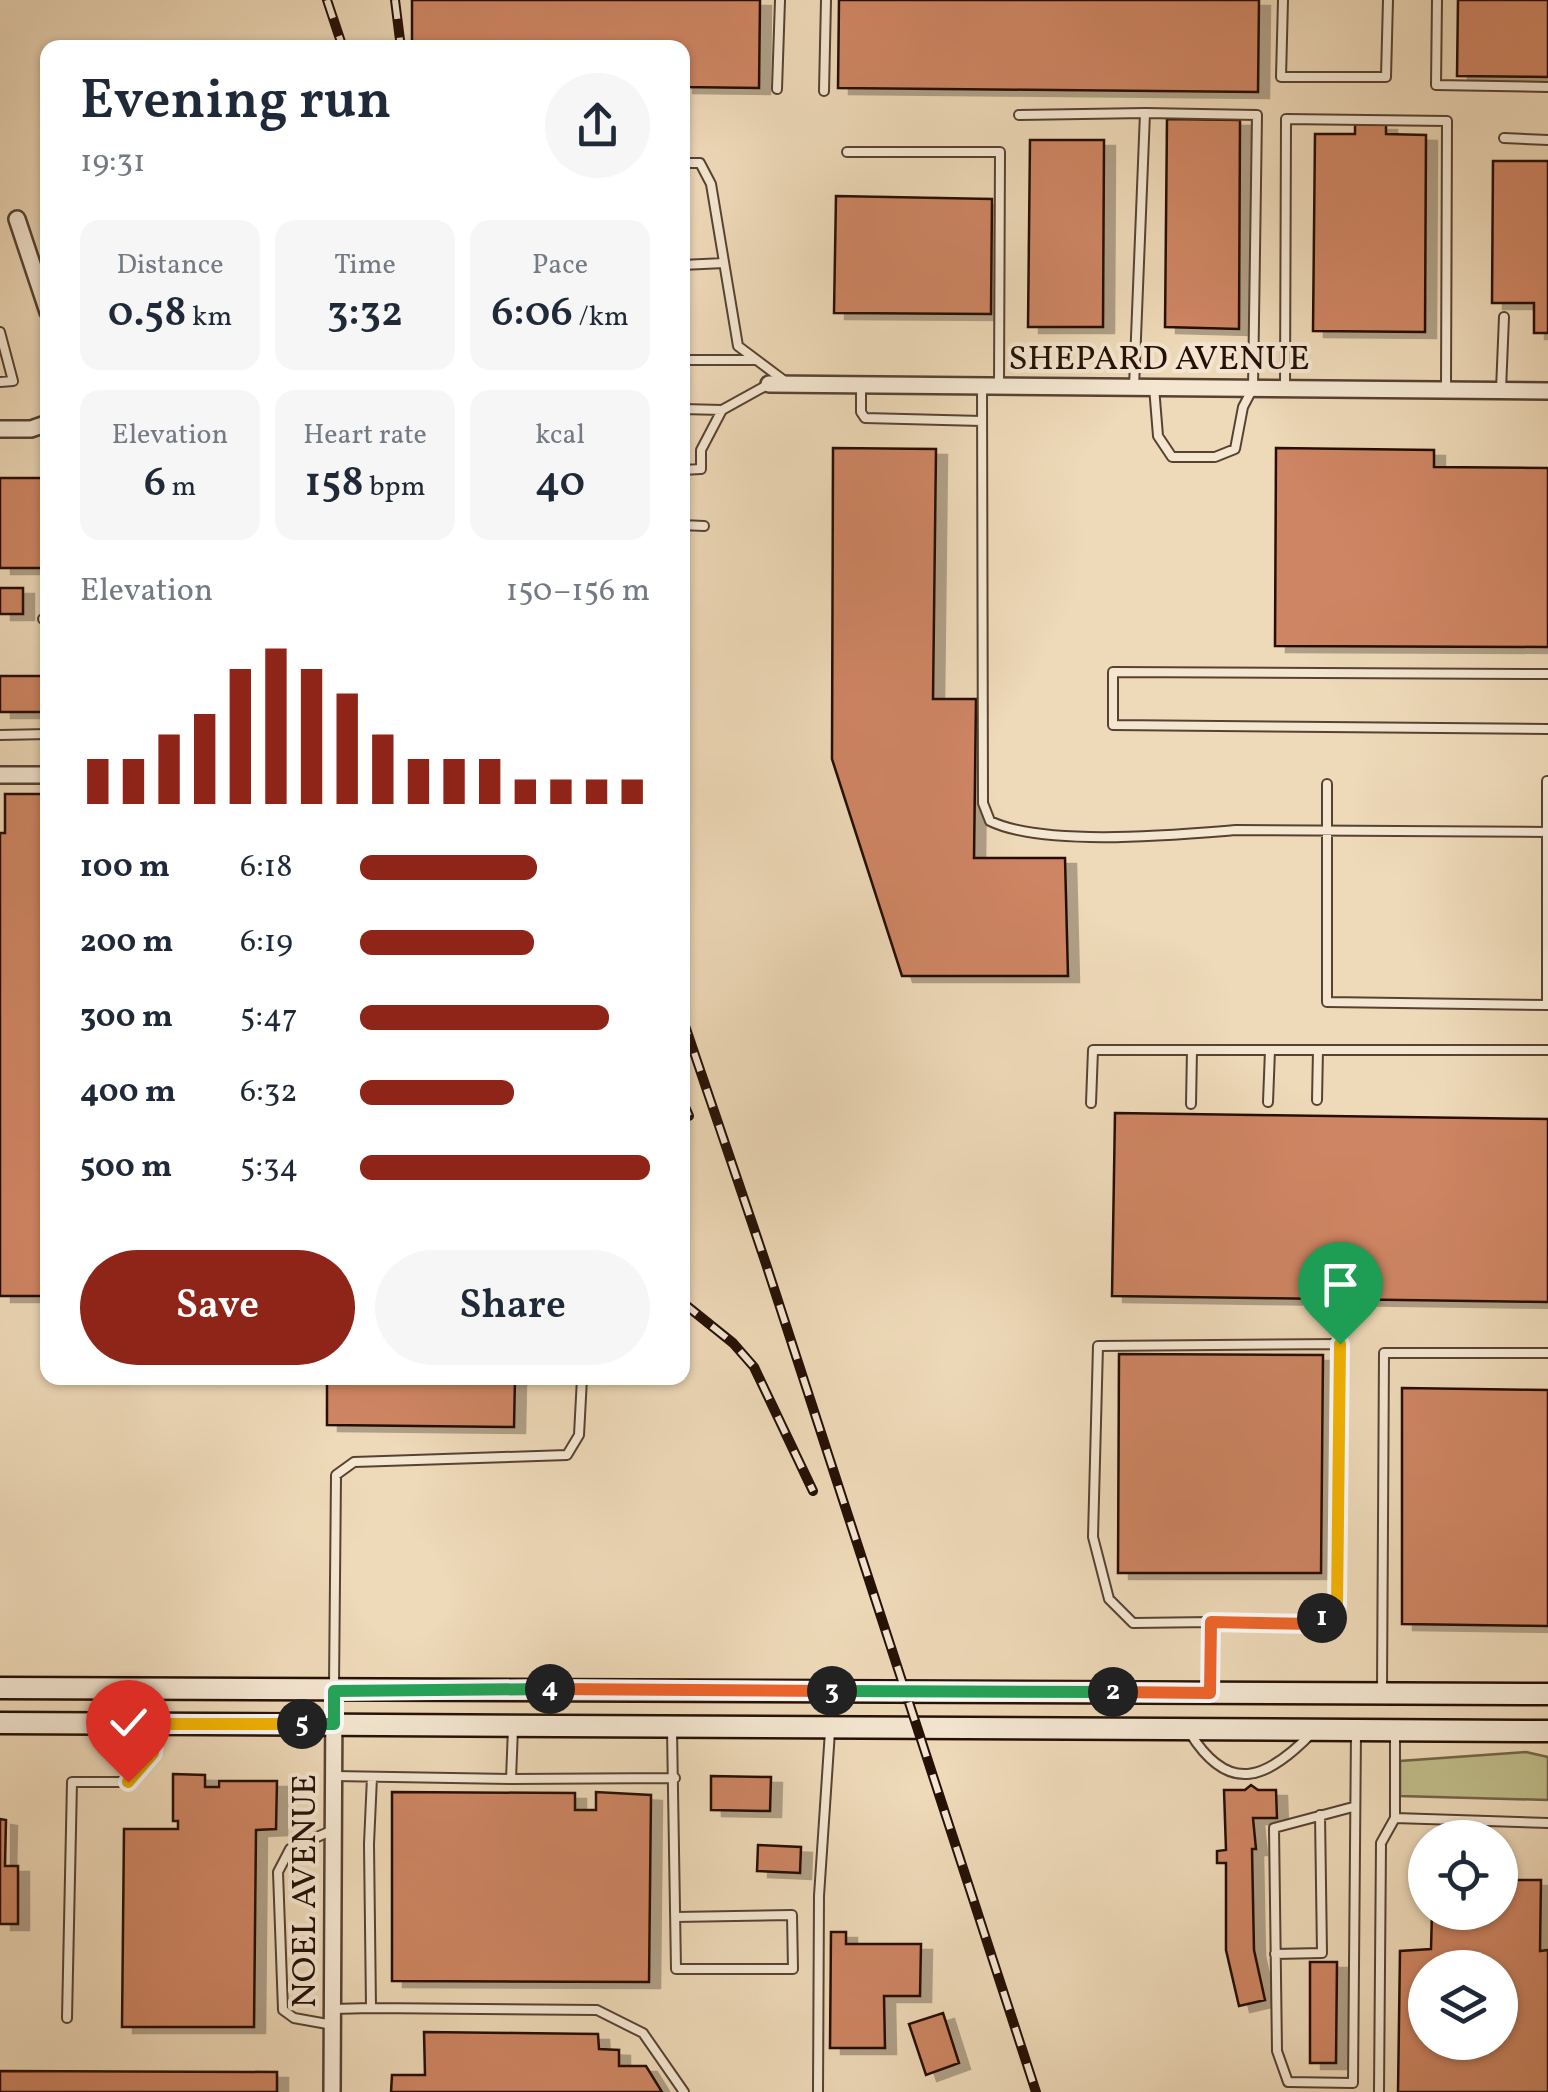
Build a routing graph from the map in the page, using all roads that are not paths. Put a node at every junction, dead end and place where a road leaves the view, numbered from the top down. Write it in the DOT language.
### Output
graph roads {
  1 [pos="780,0"];
  2 [pos="826,0"];
  3 [pos="1283,0"];
  4 [pos="1388,0"];
  5 [pos="1437,0"];
  6 [pos="1548,87"];
  7 [pos="778,89"];
  8 [pos="824,90"];
  9 [pos="1145,113"];
  10 [pos="1020,115"];
  11 [pos="1504,138"];
  12 [pos="1548,140"];
  13 [pos="847,152"];
  14 [pos="690,163"];
  15 [pos="17,219"];
  16 [pos="724,263"];
  17 [pos="690,265"];
  18 [pos="40,288"];
  19 [pos="1504,317"];
  20 [pos="1,334"];
  21 [pos="690,360"];
  22 [pos="755,360"];
  23 [pos="0,382"];
  24 [pos="770,384"];
  25 [pos="790,384"];
  26 [pos="861,385"];
  27 [pos="990,386"];
  28 [pos="1134,387"];
  29 [pos="1154,388"];
  30 [pos="1254,388"];
  31 [pos="1285,388"];
  32 [pos="1446,390"];
  33 [pos="1501,390"];
  34 [pos="1548,390"];
  35 [pos="690,409"];
  36 [pos="722,410"];
  37 [pos="982,421"];
  38 [pos="40,426"];
  39 [pos="0,430"];
  40 [pos="690,470"];
  41 [pos="690,526"];
  42 [pos="704,526"];
  43 [pos="1548,674"];
  44 [pos="1548,729"];
  45 [pos="40,734"];
  46 [pos="0,735"];
  47 [pos="0,775"];
  48 [pos="40,775"];
  49 [pos="1547,780"];
  50 [pos="1327,784"];
  51 [pos="1327,830"];
  52 [pos="1547,832"];
  53 [pos="1192,1050"];
  54 [pos="1270,1050"];
  55 [pos="1318,1050"];
  56 [pos="1548,1050"];
  57 [pos="1317,1100"];
  58 [pos="1268,1102"];
  59 [pos="1091,1104"];
  60 [pos="1191,1104"];
  61 [pos="1548,1353"];
  62 [pos="582,1385"];
  63 [pos="1211,1622"];
  64 [pos="0,1688"];
  65 [pos="334,1691"];
  66 [pos="1210,1693"];
  67 [pos="1382,1694"];
  68 [pos="1548,1694"];
  69 [pos="0,1723"];
  70 [pos="156,1724"];
  71 [pos="334,1724"];
  72 [pos="513,1724"];
  73 [pos="672,1726"];
  74 [pos="830,1726"];
  75 [pos="1188,1729"];
  76 [pos="1316,1730"];
  77 [pos="1356,1730"];
  78 [pos="1395,1730"];
  79 [pos="1548,1731"];
  80 [pos="334,1776"];
  81 [pos="372,1777"];
  82 [pos="675,1778"];
  83 [pos="511,1779"];
  84 [pos="1353,1807"];
  85 [pos="1320,1816"];
  86 [pos="1395,1818"];
  87 [pos="1548,1822"];
  88 [pos="334,1830"];
  89 [pos="676,1917"];
  90 [pos="1275,1954"];
  91 [pos="371,2008"];
  92 [pos="332,2017"];
  93 [pos="67,2018"];
  94 [pos="332,2092"];
  95 [pos="684,2092"];
  96 [pos="818,2092"];
  97 [pos="1380,2092"];
  1 -- 7 [label="lane"];
  2 -- 8 [label="lane"];
  3 -- 4 [label="lane"];
  5 -- 6 [label="lane"];
  9 -- 10 [label="lane"];
  9 -- 28 [label="lane"];
  9 -- 30 [label="lane"];
  11 -- 12 [label="lane"];
  13 -- 27 [label="lane"];
  14 -- 16 [label="lane"];
  15 -- 18 [label="street"];
  16 -- 17 [label="lane"];
  16 -- 22 [label="lane"];
  19 -- 33 [label="lane"];
  20 -- 23 [label="lane"];
  21 -- 22 [label="lane"];
  22 -- 25 [label="lane"];
  24 -- 25 [label="street, SHEPARD AVENUE"];
  24 -- 36 [label="lane"];
  25 -- 26 [label="street, SHEPARD AVENUE"];
  26 -- 27 [label="street, SHEPARD AVENUE"];
  26 -- 37 [label="lane"];
  27 -- 28 [label="street, SHEPARD AVENUE"];
  27 -- 37 [label="lane"];
  28 -- 29 [label="street, SHEPARD AVENUE"];
  29 -- 30 [label="street, SHEPARD AVENUE"];
  29 -- 30 [label="lane"];
  30 -- 31 [label="street, SHEPARD AVENUE"];
  31 -- 32 [label="street, SHEPARD AVENUE"];
  31 -- 32 [label="lane"];
  32 -- 33 [label="street, SHEPARD AVENUE"];
  33 -- 34 [label="street, SHEPARD AVENUE"];
  35 -- 36 [label="lane"];
  36 -- 40 [label="lane"];
  37 -- 51 [label="lane"];
  38 -- 39 [label="street"];
  41 -- 42 [label="lane"];
  43 -- 44 [label="lane"];
  45 -- 46 [label="lane"];
  47 -- 48 [label="street"];
  49 -- 52 [label="lane"];
  50 -- 51 [label="lane"];
  51 -- 52 [label="lane"];
  51 -- 52 [label="lane"];
  53 -- 54 [label="lane"];
  53 -- 59 [label="lane"];
  53 -- 60 [label="lane"];
  54 -- 55 [label="lane"];
  54 -- 58 [label="lane"];
  55 -- 56 [label="lane"];
  55 -- 57 [label="lane"];
  61 -- 67 [label="lane"];
  62 -- 65 [label="lane"];
  63 -- 63 [label="lane"];
  63 -- 66 [label="lane"];
  64 -- 65 [label="main road"];
  65 -- 66 [label="main road"];
  65 -- 71 [label="street, NOEL AVENUE"];
  66 -- 67 [label="main road"];
  67 -- 68 [label="main road"];
  69 -- 70 [label="main road"];
  70 -- 71 [label="main road"];
  70 -- 93 [label="lane"];
  71 -- 72 [label="main road"];
  71 -- 80 [label="street, NOEL AVENUE"];
  72 -- 73 [label="main road"];
  72 -- 83 [label="lane"];
  73 -- 74 [label="main road"];
  73 -- 82 [label="lane"];
  74 -- 75 [label="main road"];
  74 -- 96 [label="lane"];
  75 -- 76 [label="main road"];
  75 -- 76 [label="lane"];
  76 -- 77 [label="main road"];
  77 -- 78 [label="main road"];
  77 -- 84 [label="lane"];
  78 -- 79 [label="main road"];
  78 -- 86 [label="lane"];
  80 -- 81 [label="lane"];
  80 -- 88 [label="street, NOEL AVENUE"];
  81 -- 83 [label="lane"];
  81 -- 91 [label="lane"];
  82 -- 83 [label="lane"];
  82 -- 89 [label="lane"];
  84 -- 85 [label="lane"];
  84 -- 90 [label="lane"];
  85 -- 90 [label="lane"];
  85 -- 90 [label="lane"];
  86 -- 87 [label="lane"];
  86 -- 97 [label="lane"];
  88 -- 92 [label="street, NOEL AVENUE"];
  88 -- 92 [label="lane"];
  89 -- 89 [label="lane"];
  91 -- 92 [label="lane"];
  91 -- 95 [label="lane"];
  92 -- 94 [label="street, NOEL AVENUE"];
}
